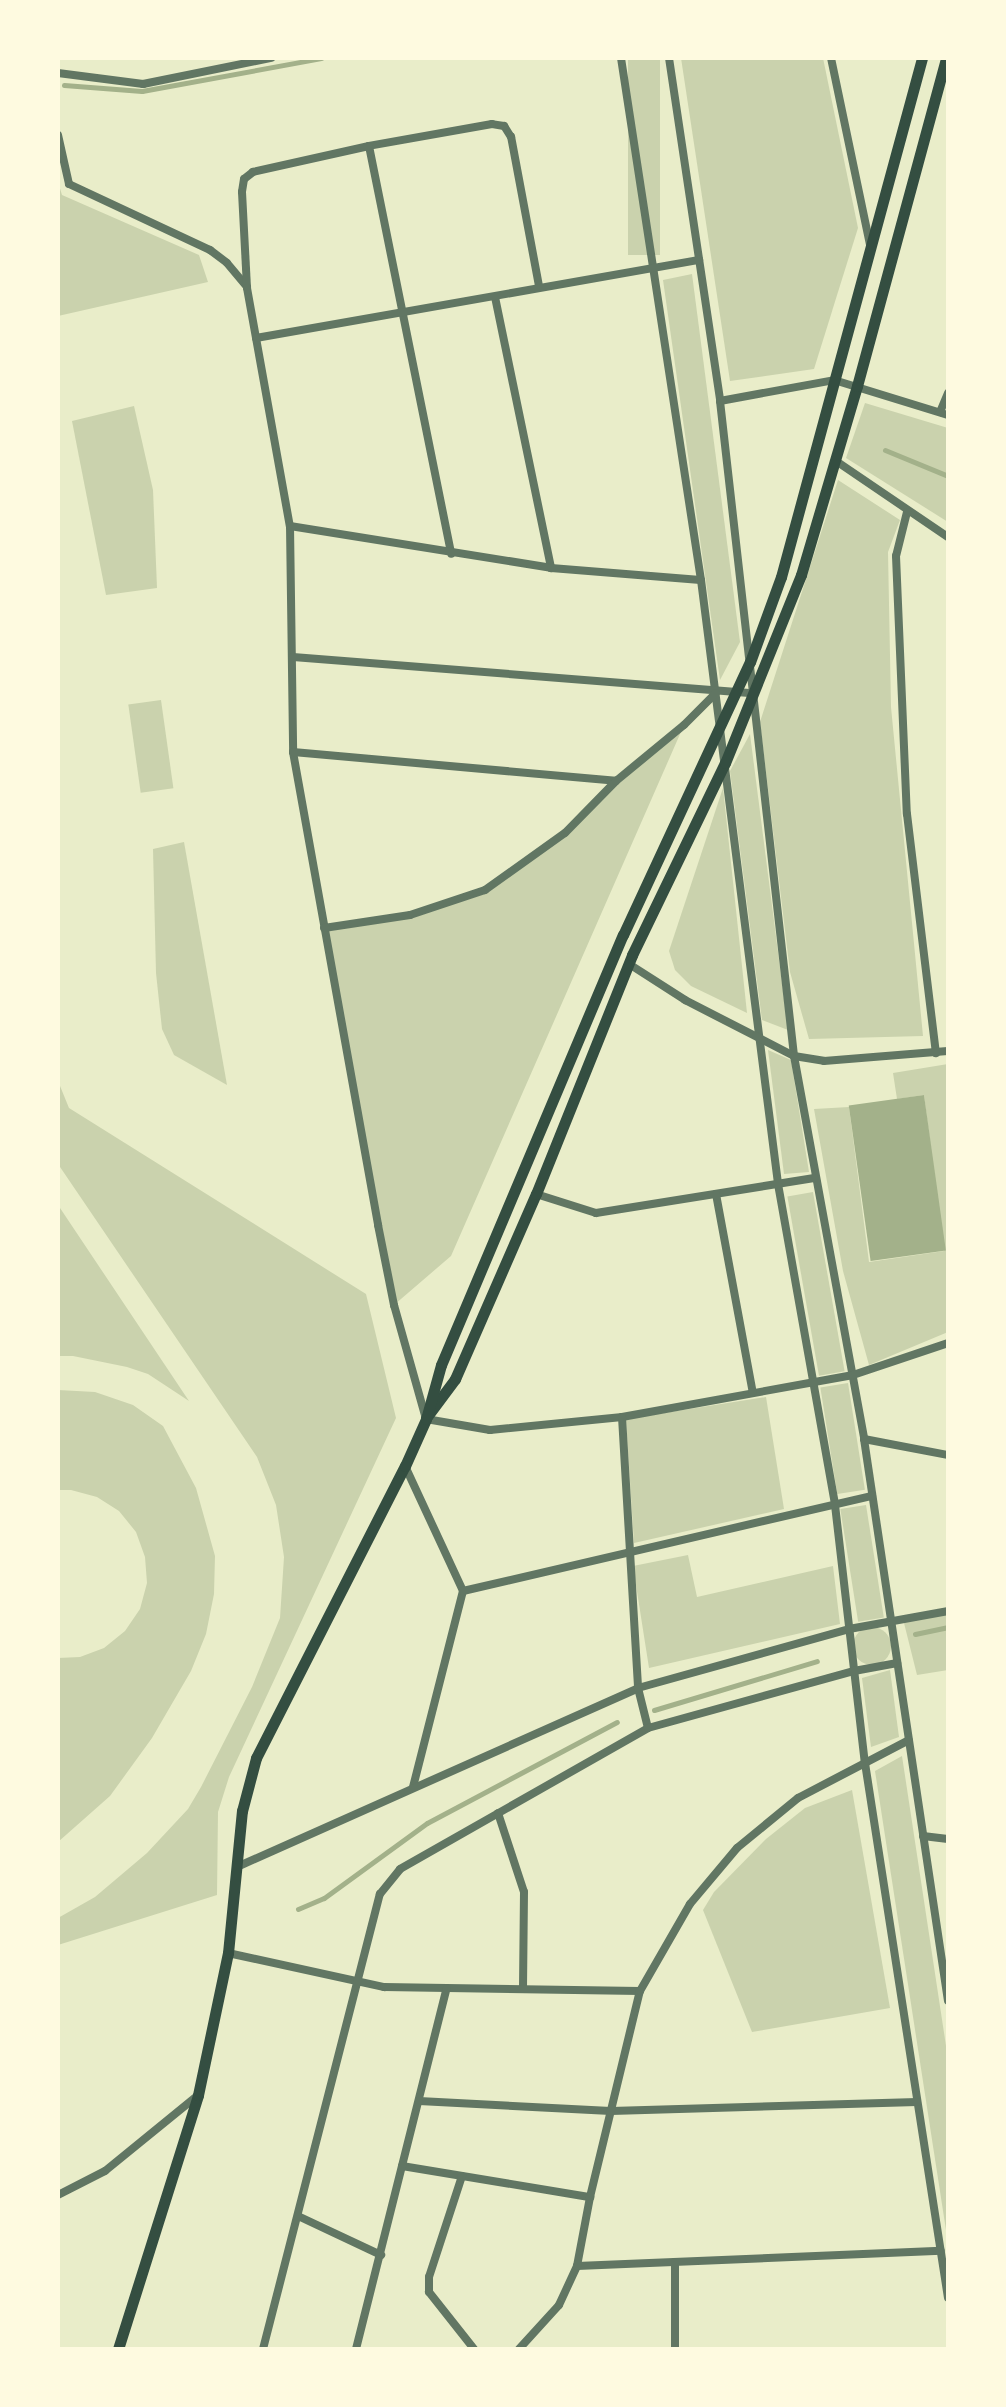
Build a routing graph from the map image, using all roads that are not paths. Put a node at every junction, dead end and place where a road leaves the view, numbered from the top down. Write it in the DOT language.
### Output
graph roads {
  1 [pos="271,58"];
  2 [pos="621,58"];
  3 [pos="669,58"];
  4 [pos="831,58"];
  5 [pos="922,58"];
  6 [pos="946,58"];
  7 [pos="58,73"];
  8 [pos="58,135"];
  9 [pos="369,146"];
  10 [pos="870,246"];
  11 [pos="699,260"];
  12 [pos="653,269"];
  13 [pos="539,286"];
  14 [pos="247,288"];
  15 [pos="495,297"];
  16 [pos="402,311"];
  17 [pos="256,338"];
  18 [pos="834,380"];
  19 [pos="857,386"];
  20 [pos="948,393"];
  21 [pos="720,401"];
  22 [pos="944,413"];
  23 [pos="836,461"];
  24 [pos="907,512"];
  25 [pos="290,526"];
  26 [pos="948,537"];
  27 [pos="451,554"];
  28 [pos="551,568"];
  29 [pos="701,580"];
  30 [pos="293,657"];
  31 [pos="750,662"];
  32 [pos="716,693"];
  33 [pos="735,693"];
  34 [pos="753,693"];
  35 [pos="720,727"];
  36 [pos="293,752"];
  37 [pos="725,763"];
  38 [pos="616,781"];
  39 [pos="324,928"];
  40 [pos="629,964"];
  41 [pos="762,1040"];
  42 [pos="948,1051"];
  43 [pos="936,1053"];
  44 [pos="794,1056"];
  45 [pos="814,1178"];
  46 [pos="778,1184"];
  47 [pos="536,1194"];
  48 [pos="716,1194"];
  49 [pos="948,1343"];
  50 [pos="853,1375"];
  51 [pos="814,1382"];
  52 [pos="753,1393"];
  53 [pos="622,1417"];
  54 [pos="426,1419"];
  55 [pos="864,1439"];
  56 [pos="948,1455"];
  57 [pos="405,1466"];
  58 [pos="872,1496"];
  59 [pos="835,1505"];
  60 [pos="627,1552"];
  61 [pos="463,1591"];
  62 [pos="948,1611"];
  63 [pos="889,1621"];
  64 [pos="867,1626"];
  65 [pos="849,1629"];
  66 [pos="894,1642"];
  67 [pos="851,1650"];
  68 [pos="897,1663"];
  69 [pos="875,1668"];
  70 [pos="854,1671"];
  71 [pos="638,1688"];
  72 [pos="648,1728"];
  73 [pos="909,1740"];
  74 [pos="865,1763"];
  75 [pos="413,1787"];
  76 [pos="498,1813"];
  77 [pos="923,1836"];
  78 [pos="948,1839"];
  79 [pos="239,1866"];
  80 [pos="228,1953"];
  81 [pos="358,1981"];
  82 [pos="447,1988"];
  83 [pos="523,1989"];
  84 [pos="640,1991"];
  85 [pos="948,2001"];
  86 [pos="198,2095"];
  87 [pos="419,2101"];
  88 [pos="917,2102"];
  89 [pos="611,2111"];
  90 [pos="402,2166"];
  91 [pos="462,2176"];
  92 [pos="58,2195"];
  93 [pos="590,2197"];
  94 [pos="298,2216"];
  95 [pos="941,2251"];
  96 [pos="381,2255"];
  97 [pos="675,2262"];
  98 [pos="577,2266"];
  99 [pos="948,2298"];
  100 [pos="118,2349"];
  101 [pos="263,2349"];
  102 [pos="356,2349"];
  103 [pos="474,2349"];
  104 [pos="519,2349"];
  105 [pos="675,2349"];
  1 -- 7 [label="street"];
  2 -- 12 [label="street"];
  3 -- 11 [label="street"];
  4 -- 10 [label="street"];
  5 -- 10 [label="main road"];
  6 -- 19 [label="main road"];
  8 -- 14 [label="street"];
  9 -- 13 [label="street"];
  9 -- 14 [label="street"];
  9 -- 16 [label="street"];
  10 -- 18 [label="main road"];
  11 -- 12 [label="street"];
  11 -- 21 [label="street"];
  12 -- 13 [label="street"];
  12 -- 29 [label="street"];
  13 -- 15 [label="street"];
  14 -- 17 [label="street"];
  15 -- 16 [label="street"];
  15 -- 28 [label="street"];
  16 -- 17 [label="street"];
  16 -- 27 [label="street"];
  17 -- 25 [label="street"];
  18 -- 19 [label="street"];
  18 -- 21 [label="street"];
  18 -- 31 [label="main road"];
  19 -- 22 [label="street"];
  19 -- 23 [label="main road"];
  20 -- 22 [label="street"];
  21 -- 31 [label="street"];
  23 -- 24 [label="street"];
  23 -- 34 [label="main road"];
  24 -- 26 [label="street"];
  24 -- 43 [label="street"];
  25 -- 27 [label="street"];
  25 -- 30 [label="street"];
  27 -- 28 [label="street"];
  28 -- 29 [label="street"];
  29 -- 32 [label="street"];
  30 -- 32 [label="street"];
  30 -- 36 [label="street"];
  31 -- 33 [label="main road"];
  31 -- 34 [label="street"];
  32 -- 33 [label="street"];
  32 -- 35 [label="street"];
  32 -- 38 [label="street"];
  33 -- 34 [label="street"];
  33 -- 35 [label="main road"];
  34 -- 37 [label="main road"];
  34 -- 44 [label="street"];
  35 -- 37 [label="street"];
  35 -- 54 [label="main road"];
  36 -- 38 [label="street"];
  36 -- 39 [label="street"];
  37 -- 40 [label="main road"];
  37 -- 41 [label="street"];
  38 -- 39 [label="street"];
  39 -- 54 [label="street"];
  40 -- 41 [label="street"];
  40 -- 47 [label="main road"];
  41 -- 44 [label="street"];
  41 -- 46 [label="street"];
  42 -- 43 [label="street"];
  43 -- 44 [label="street"];
  44 -- 45 [label="street"];
  45 -- 46 [label="street"];
  45 -- 50 [label="street"];
  46 -- 48 [label="street"];
  46 -- 51 [label="street"];
  47 -- 48 [label="street"];
  47 -- 54 [label="main road"];
  48 -- 52 [label="street"];
  49 -- 50 [label="street"];
  50 -- 51 [label="street"];
  50 -- 55 [label="street"];
  51 -- 52 [label="street"];
  51 -- 59 [label="street"];
  52 -- 53 [label="street"];
  53 -- 54 [label="street"];
  53 -- 60 [label="street"];
  54 -- 57 [label="main road"];
  55 -- 56 [label="street"];
  55 -- 58 [label="street"];
  57 -- 61 [label="street"];
  57 -- 79 [label="main road"];
  58 -- 59 [label="street"];
  58 -- 63 [label="street"];
  59 -- 60 [label="street"];
  59 -- 65 [label="street"];
  60 -- 61 [label="street"];
  60 -- 71 [label="street"];
  61 -- 75 [label="street"];
  62 -- 63 [label="street"];
  63 -- 64 [label="street"];
  63 -- 66 [label="street"];
  64 -- 65 [label="street"];
  64 -- 66 [label="street"];
  64 -- 67 [label="street"];
  65 -- 67 [label="street"];
  65 -- 71 [label="street"];
  66 -- 68 [label="street"];
  66 -- 69 [label="street"];
  67 -- 69 [label="street"];
  67 -- 70 [label="street"];
  68 -- 69 [label="street"];
  68 -- 73 [label="street"];
  69 -- 70 [label="street"];
  70 -- 72 [label="street"];
  70 -- 74 [label="street"];
  71 -- 72 [label="street"];
  71 -- 75 [label="street"];
  72 -- 76 [label="street"];
  73 -- 74 [label="street"];
  73 -- 77 [label="street"];
  74 -- 84 [label="street"];
  74 -- 88 [label="street"];
  75 -- 79 [label="street"];
  76 -- 81 [label="street"];
  76 -- 83 [label="street"];
  77 -- 78 [label="street"];
  77 -- 85 [label="street"];
  79 -- 80 [label="main road"];
  80 -- 81 [label="street"];
  80 -- 86 [label="main road"];
  81 -- 82 [label="street"];
  81 -- 94 [label="street"];
  82 -- 83 [label="street"];
  82 -- 87 [label="street"];
  83 -- 84 [label="street"];
  84 -- 89 [label="street"];
  86 -- 92 [label="street"];
  86 -- 100 [label="main road"];
  87 -- 89 [label="street"];
  87 -- 90 [label="street"];
  88 -- 89 [label="street"];
  88 -- 95 [label="street"];
  89 -- 93 [label="street"];
  90 -- 91 [label="street"];
  90 -- 96 [label="street"];
  91 -- 93 [label="street"];
  91 -- 103 [label="street"];
  93 -- 98 [label="street"];
  94 -- 96 [label="street"];
  94 -- 101 [label="street"];
  95 -- 97 [label="street"];
  95 -- 99 [label="street"];
  96 -- 102 [label="street"];
  97 -- 98 [label="street"];
  97 -- 105 [label="street"];
  98 -- 104 [label="street"];
}
